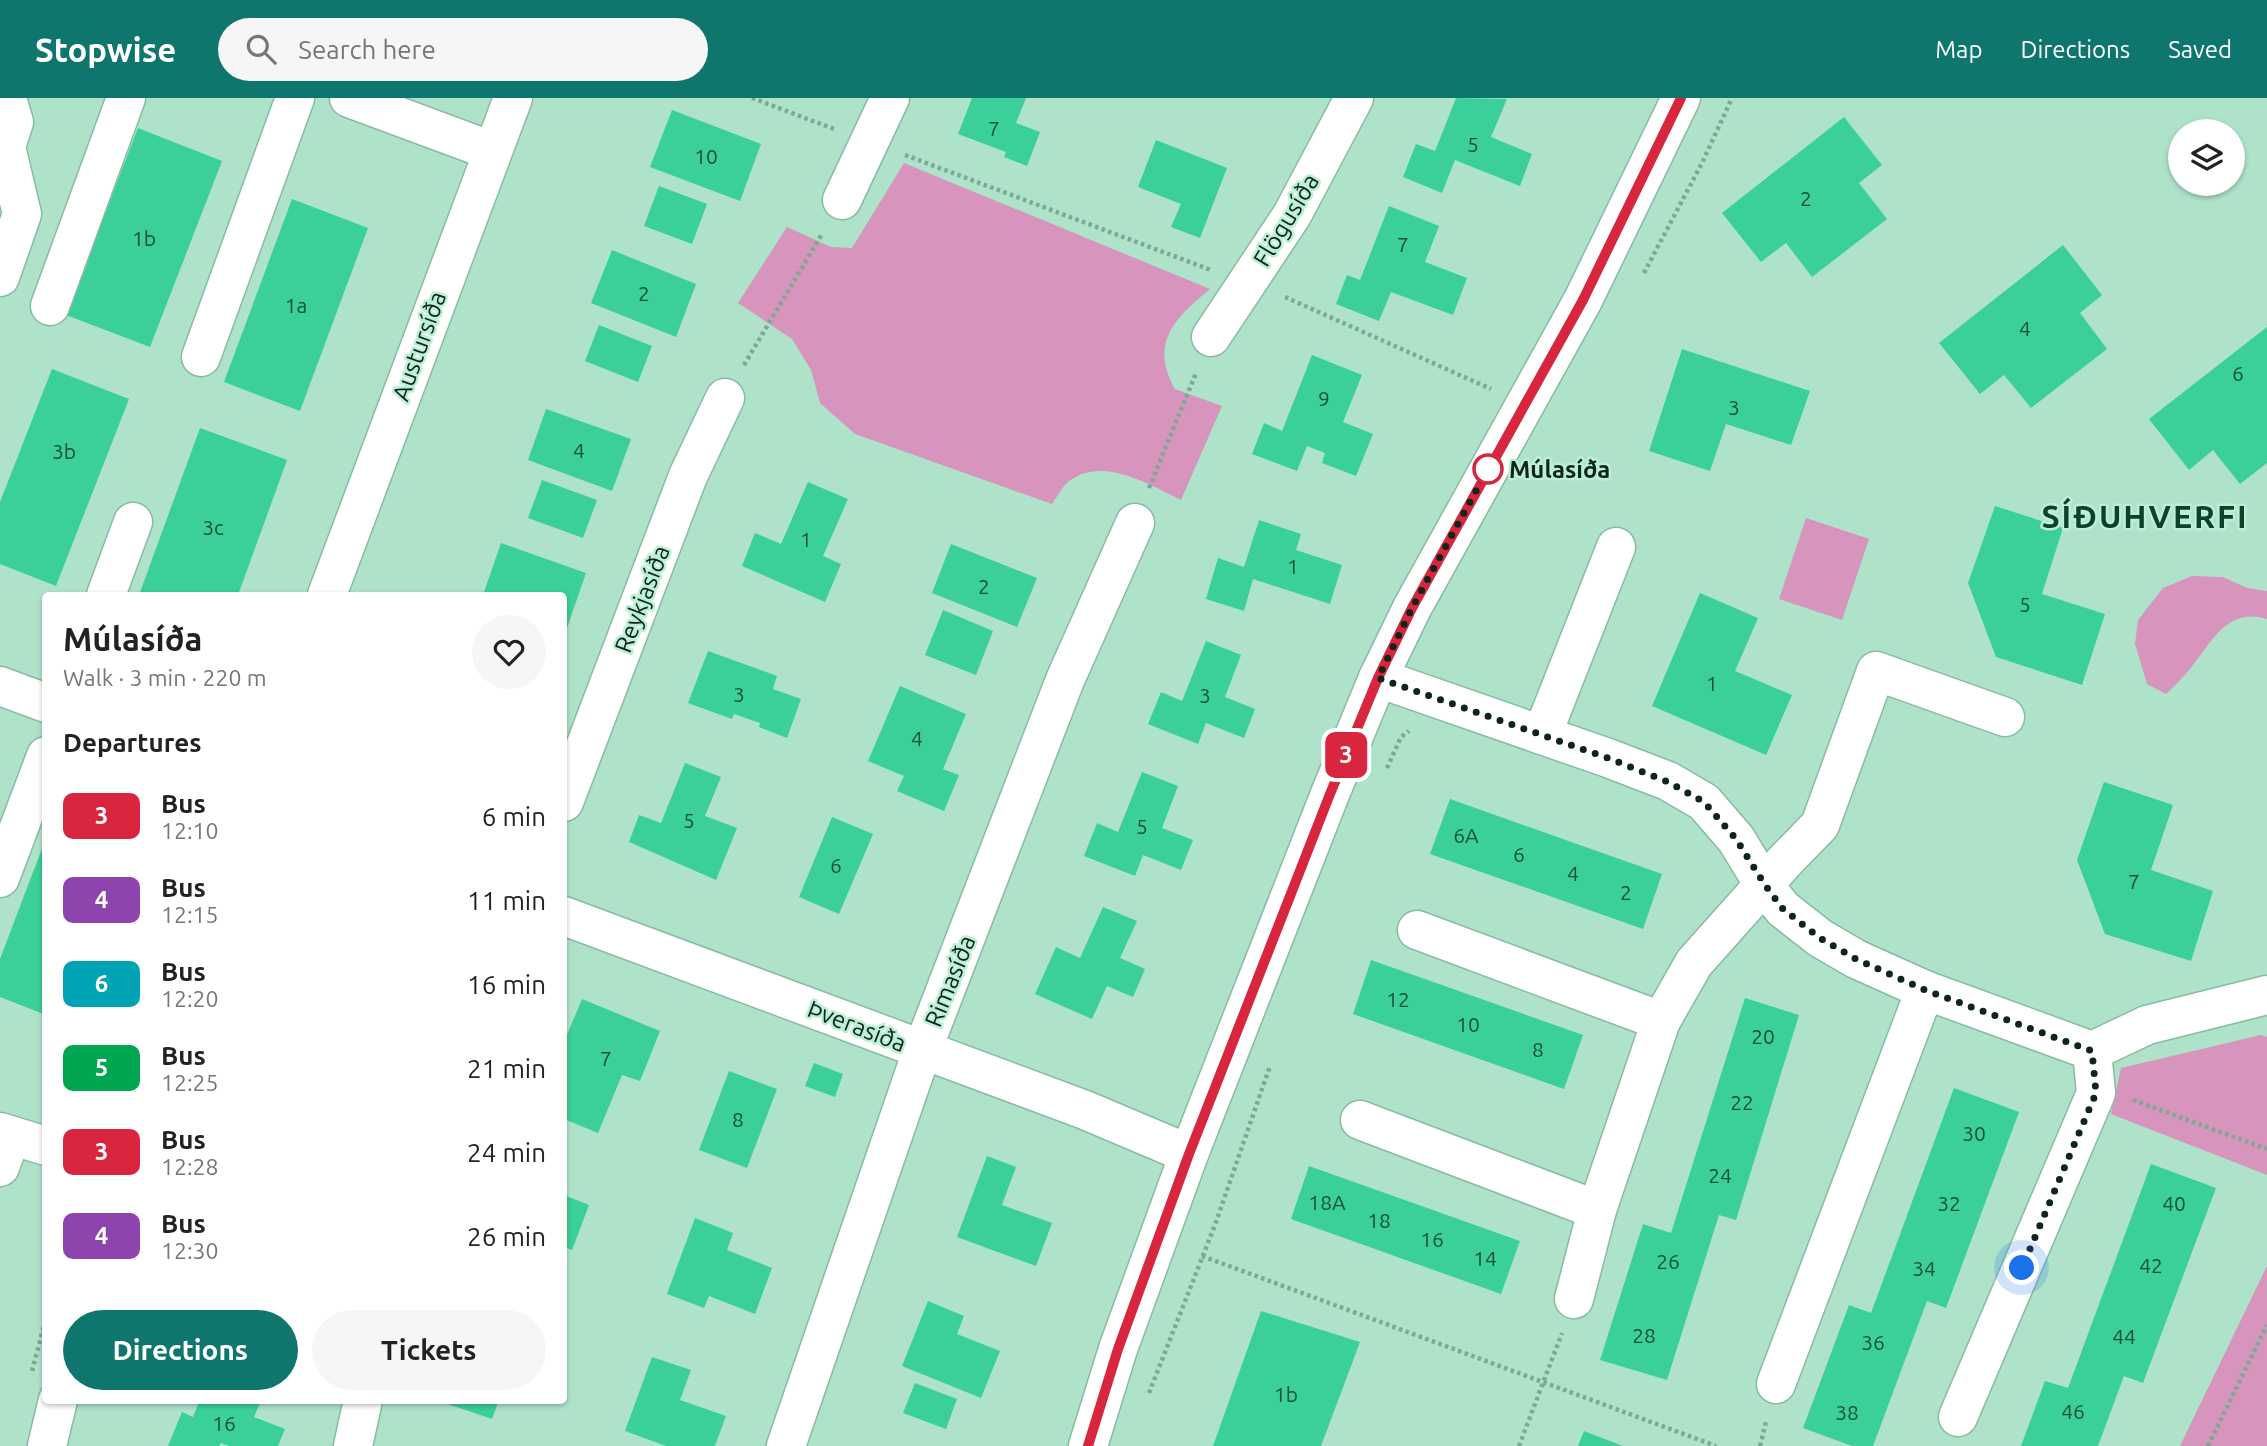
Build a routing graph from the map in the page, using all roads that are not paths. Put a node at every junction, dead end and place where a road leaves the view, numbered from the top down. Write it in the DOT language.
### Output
graph roads {
  1 [pos="7,98"];
  2 [pos="127,98"];
  3 [pos="295,98"];
  4 [pos="349,98"];
  5 [pos="513,98"];
  6 [pos="890,98"];
  7 [pos="1354,98"];
  8 [pos="1682,98"];
  9 [pos="492,152"];
  10 [pos="842,200"];
  11 [pos="0,277"];
  12 [pos="50,306"];
  13 [pos="1211,337"];
  14 [pos="201,357"];
  15 [pos="724,398"];
  16 [pos="133,522"];
  17 [pos="1135,523"];
  18 [pos="1616,547"];
  19 [pos="107,592"];
  20 [pos="328,592"];
  21 [pos="1378,678"];
  22 [pos="0,686"];
  23 [pos="42,702"];
  24 [pos="2006,718"];
  25 [pos="1542,735"];
  26 [pos="42,767"];
  27 [pos="567,794"];
  28 [pos="0,878"];
  29 [pos="1765,885"];
  30 [pos="567,917"];
  31 [pos="1417,930"];
  32 [pos="1925,990"];
  33 [pos="2267,995"];
  34 [pos="1661,1021"];
  35 [pos="922,1051"];
  36 [pos="2092,1051"];
  37 [pos="1360,1120"];
  38 [pos="1189,1154"];
  39 [pos="1597,1210"];
  40 [pos="1574,1299"];
  41 [pos="1776,1384"];
  42 [pos="57,1404"];
  43 [pos="362,1404"];
  44 [pos="1958,1417"];
  45 [pos="47,1446"];
  46 [pos="353,1446"];
  47 [pos="786,1446"];
  48 [pos="1088,1446"];
  1 -- 11 [label="street"];
  2 -- 12 [label="street"];
  3 -- 14 [label="street"];
  4 -- 9 [label="street"];
  5 -- 9 [label="street, Austursíða"];
  6 -- 10 [label="street"];
  7 -- 13 [label="street, Flögusíða"];
  8 -- 21 [label="street"];
  9 -- 20 [label="street, Austursíða"];
  15 -- 27 [label="street, Reykjasíða"];
  16 -- 19 [label="street"];
  17 -- 35 [label="street, Rimasíða"];
  18 -- 25 [label="street"];
  21 -- 25 [label="street"];
  21 -- 38 [label="street"];
  22 -- 23 [label="street"];
  24 -- 29 [label="street"];
  25 -- 29 [label="street"];
  26 -- 28 [label="street"];
  29 -- 32 [label="street"];
  29 -- 34 [label="street"];
  30 -- 35 [label="street, Þverasíða"];
  31 -- 34 [label="street"];
  32 -- 36 [label="street"];
  32 -- 41 [label="street"];
  33 -- 36 [label="street"];
  34 -- 39 [label="street"];
  35 -- 38 [label="street, Þverasíða"];
  35 -- 47 [label="street, Rimasíða"];
  36 -- 44 [label="street"];
  37 -- 39 [label="street"];
  38 -- 48 [label="street"];
  39 -- 40 [label="street"];
  42 -- 45 [label="street"];
  43 -- 46 [label="street"];
}
